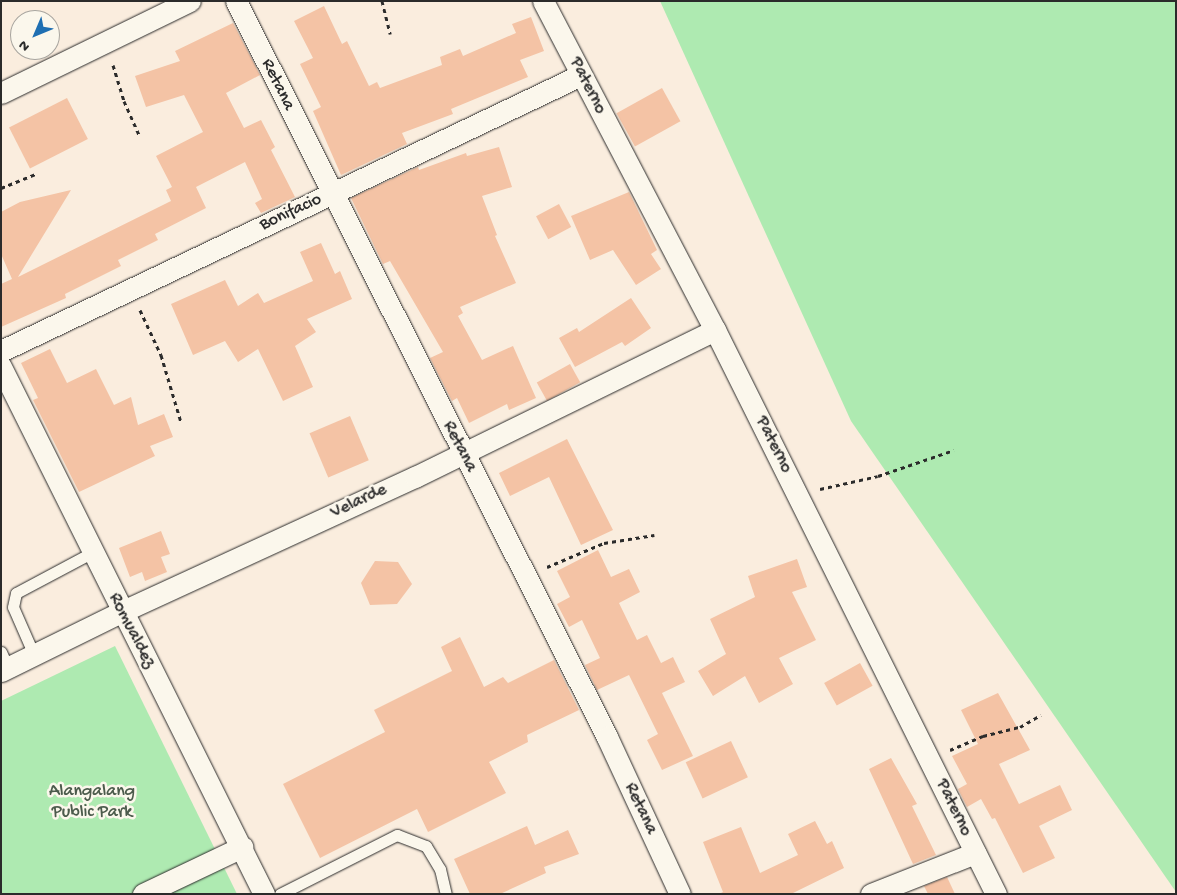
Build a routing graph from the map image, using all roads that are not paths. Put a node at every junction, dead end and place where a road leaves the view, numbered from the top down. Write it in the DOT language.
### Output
graph roads {
  1 [pos="190,1"];
  2 [pos="236,1"];
  3 [pos="543,1"];
  4 [pos="581,75"];
  5 [pos="1,93"];
  6 [pos="330,195"];
  7 [pos="715,330"];
  8 [pos="1,351"];
  9 [pos="1,368"];
  10 [pos="462,452"];
  11 [pos="93,552"];
  12 [pos="121,612"];
  13 [pos="34,655"];
  14 [pos="3,664"];
  15 [pos="242,847"];
  16 [pos="975,853"];
  17 [pos="143,894"];
  18 [pos="264,894"];
  19 [pos="280,894"];
  20 [pos="446,894"];
  21 [pos="680,894"];
  22 [pos="871,894"];
  23 [pos="996,894"];
  1 -- 5 [label="street"];
  2 -- 6 [label="street, Retana"];
  3 -- 4 [label="street, Paterno"];
  4 -- 6 [label="street, Bonifacio"];
  4 -- 7 [label="street, Paterno"];
  6 -- 8 [label="street, Bonifacio"];
  6 -- 10 [label="street, Retana"];
  7 -- 10 [label="street, Velarde"];
  7 -- 16 [label="street, Paterno"];
  9 -- 11 [label="street, Romualdez"];
  10 -- 12 [label="street, Velarde"];
  10 -- 21 [label="street, Retana"];
  11 -- 12 [label="street, Romualdez"];
  11 -- 13 [label="lane"];
  12 -- 13 [label="street, Velarde"];
  12 -- 15 [label="street, Romualdez"];
  13 -- 14 [label="street, Velarde"];
  15 -- 17 [label="street"];
  15 -- 18 [label="street, Romualdez"];
  16 -- 22 [label="street"];
  16 -- 23 [label="street, Paterno"];
  19 -- 20 [label="lane"];
}
